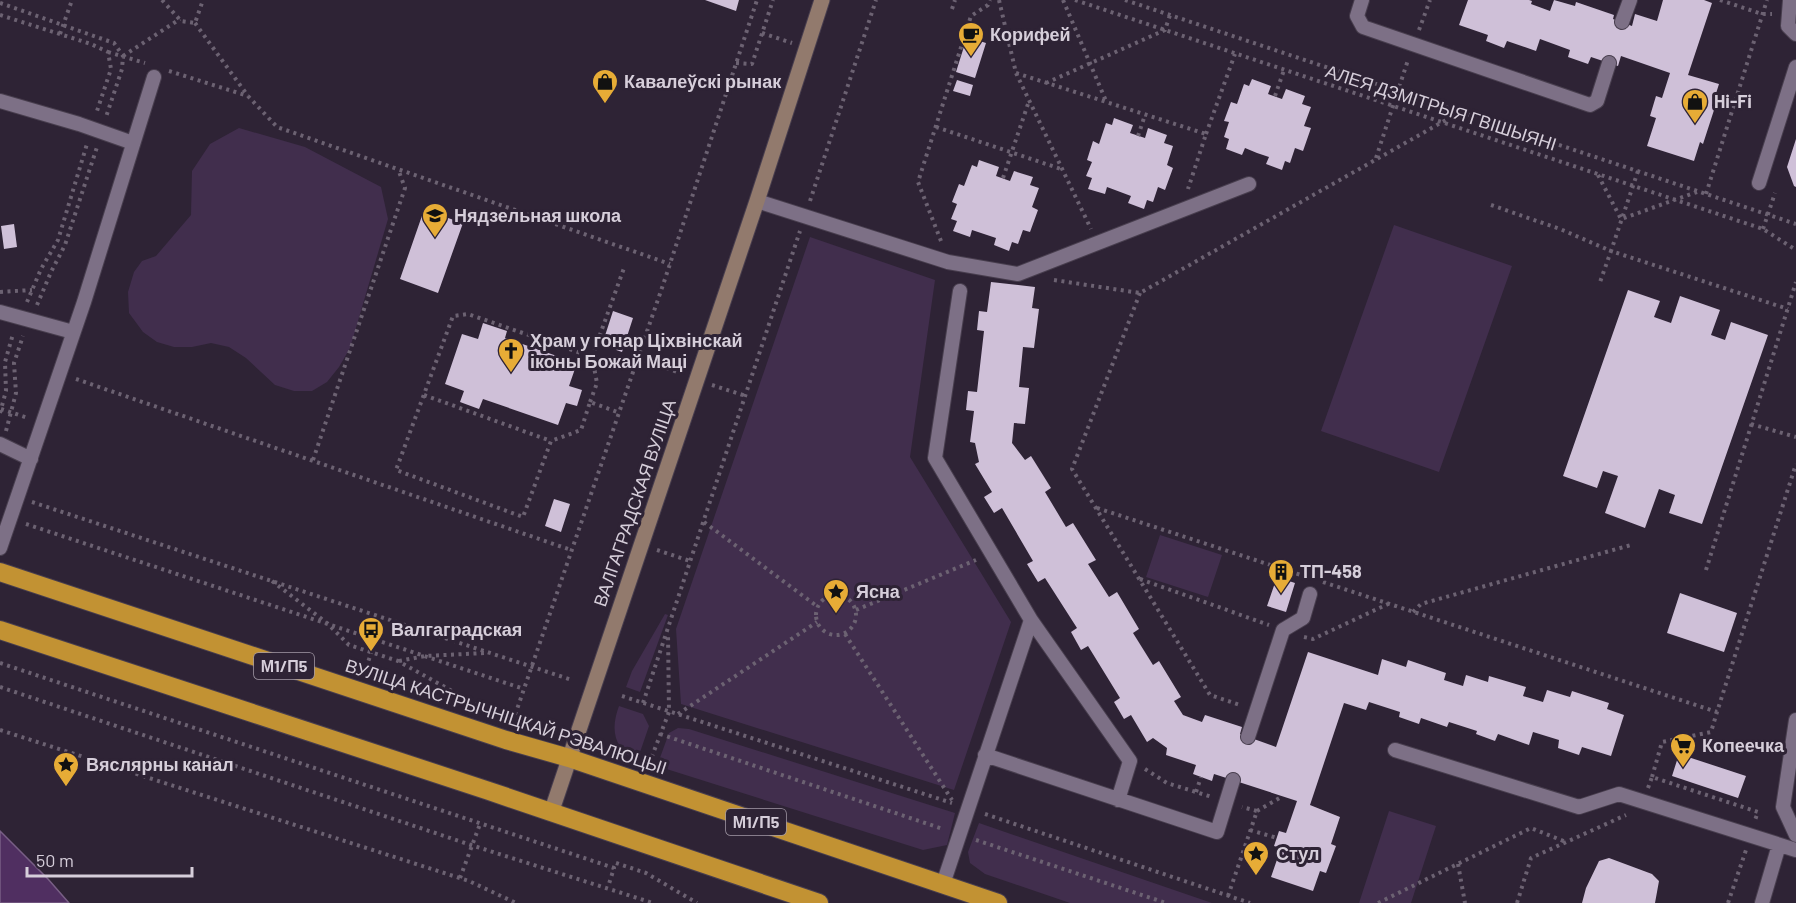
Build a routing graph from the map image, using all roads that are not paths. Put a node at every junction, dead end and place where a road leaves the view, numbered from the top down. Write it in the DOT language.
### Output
graph roads {
  1 [pos="822,0"];
  2 [pos="1362,0"];
  3 [pos="1630,0"];
  4 [pos="1790,0"];
  5 [pos="1622,22"];
  6 [pos="1796,34"];
  7 [pos="1609,63"];
  8 [pos="1796,68"];
  9 [pos="154,77"];
  10 [pos="0,101"];
  11 [pos="133,143"];
  12 [pos="1759,183"];
  13 [pos="1249,184"];
  14 [pos="758,201"];
  15 [pos="960,291"];
  16 [pos="0,312"];
  17 [pos="73,332"];
  18 [pos="1,444"];
  19 [pos="31,459"];
  20 [pos="0,548"];
  21 [pos="0,572"];
  22 [pos="1310,594"];
  23 [pos="1031,620"];
  24 [pos="0,630"];
  25 [pos="1796,720"];
  26 [pos="1248,737"];
  27 [pos="1395,750"];
  28 [pos="985,756"];
  29 [pos="569,758"];
  30 [pos="1233,780"];
  31 [pos="1118,800"];
  32 [pos="551,813"];
  33 [pos="1796,836"];
  34 [pos="1779,845"];
  35 [pos="1796,850"];
  36 [pos="944,884"];
  37 [pos="819,903"];
  38 [pos="998,903"];
  39 [pos="1762,903"];
  1 -- 14 [label="main road, ВАЛГАГРАДСКАЯ ВУЛІЦА"];
  2 -- 7 [label="lane"];
  3 -- 5 [label="lane"];
  4 -- 6 [label="lane"];
  8 -- 12 [label="lane"];
  9 -- 11 [label="lane"];
  10 -- 11 [label="lane"];
  11 -- 17 [label="lane"];
  13 -- 14 [label="lane"];
  14 -- 29 [label="main road, ВАЛГАГРАДСКАЯ ВУЛІЦА"];
  15 -- 23 [label="lane"];
  16 -- 17 [label="lane"];
  17 -- 19 [label="lane"];
  18 -- 19 [label="lane"];
  19 -- 20 [label="lane"];
  21 -- 29 [label="highway, ВУЛІЦА КАСТРЫЧНІЦКАЙ РЭВАЛЮЦЫІ / М1/П5"];
  22 -- 26 [label="lane"];
  23 -- 28 [label="lane"];
  23 -- 31 [label="lane"];
  24 -- 32 [label="highway"];
  25 -- 33 [label="lane"];
  27 -- 34 [label="lane"];
  28 -- 31 [label="lane"];
  28 -- 36 [label="lane"];
  29 -- 32 [label="main road, ВАЛГАГРАДСКАЯ ВУЛІЦА"];
  29 -- 36 [label="highway, ВУЛІЦА КАСТРЫЧНІЦКАЙ РЭВАЛЮЦЫІ / М1/П5"];
  30 -- 31 [label="lane"];
  32 -- 37 [label="highway"];
  34 -- 35 [label="lane"];
  34 -- 39 [label="lane"];
  36 -- 38 [label="highway, ВУЛІЦА КАСТРЫЧНІЦКАЙ РЭВАЛЮЦЫІ / М1/П5"];
}
